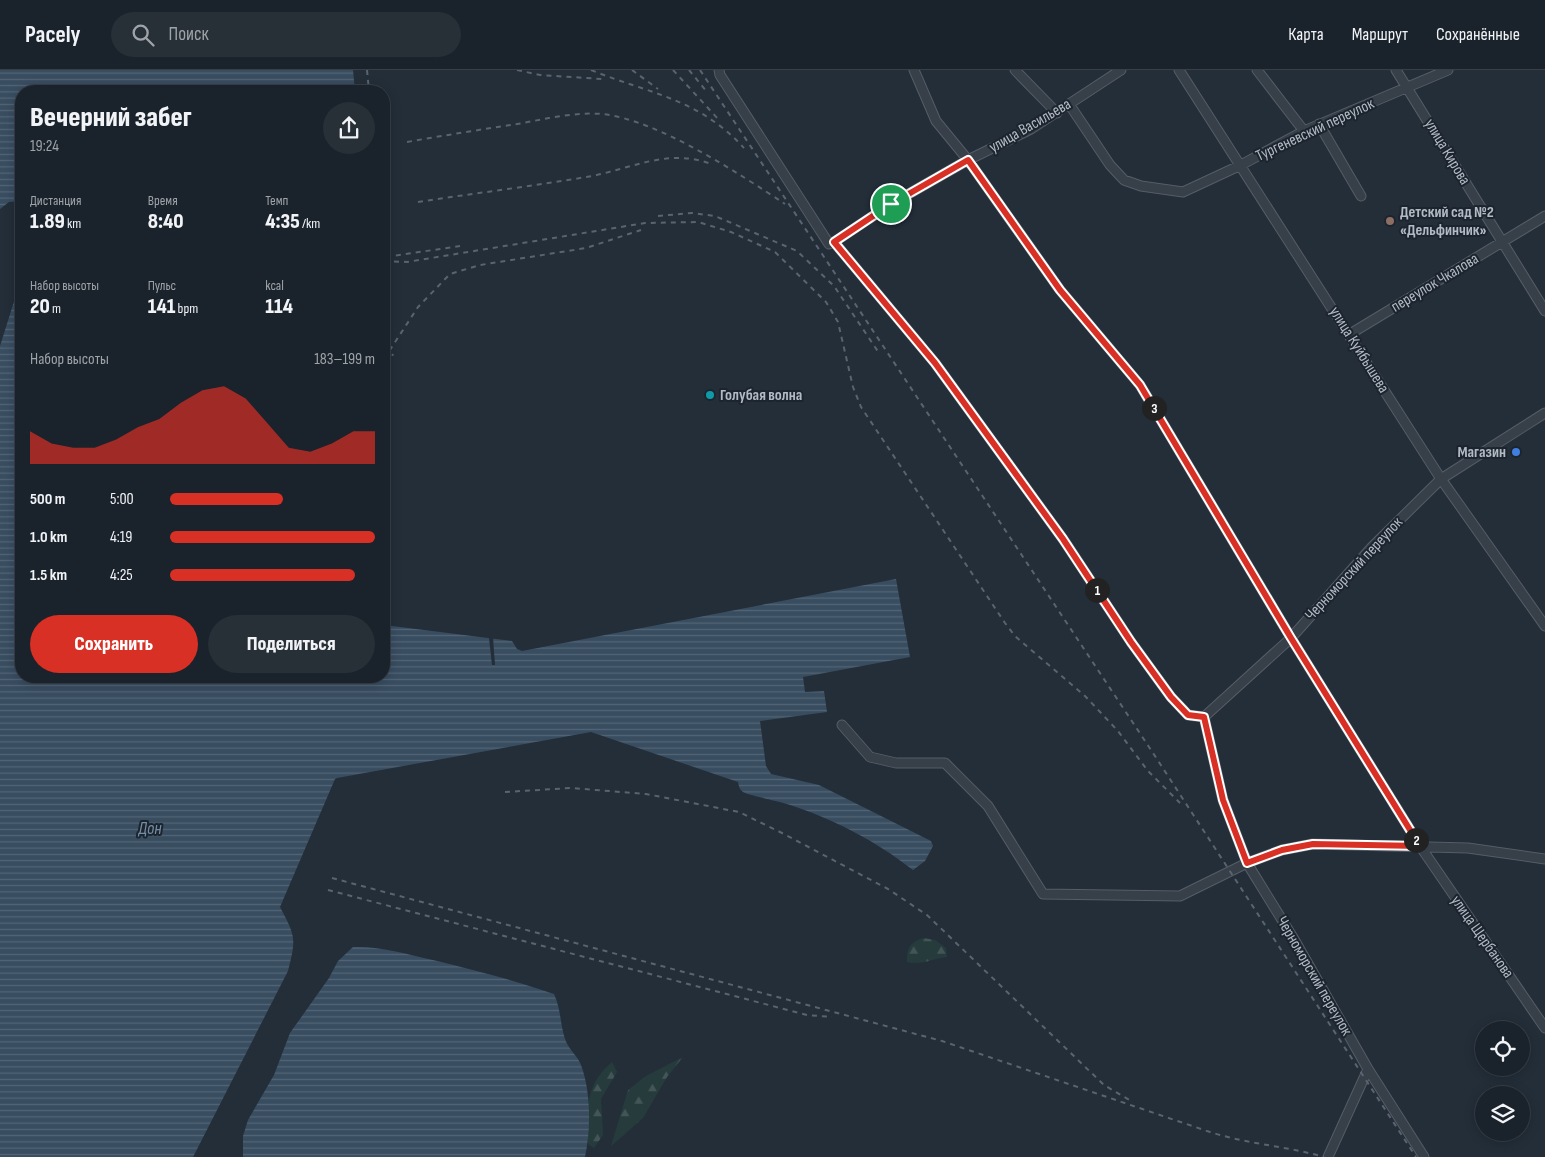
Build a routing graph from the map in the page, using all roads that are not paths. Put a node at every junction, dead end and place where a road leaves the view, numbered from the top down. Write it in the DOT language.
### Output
graph roads {
  1 [pos="719,70"];
  2 [pos="914,70"];
  3 [pos="1015,70"];
  4 [pos="1121,70"];
  5 [pos="1179,70"];
  6 [pos="1257,70"];
  7 [pos="1396,70"];
  8 [pos="1448,70"];
  9 [pos="1408,87"];
  10 [pos="1070,104"];
  11 [pos="1057,113"];
  12 [pos="1319,124"];
  13 [pos="1304,131"];
  14 [pos="968,160"];
  15 [pos="1241,165"];
  16 [pos="1360,196"];
  17 [pos="1545,216"];
  18 [pos="1502,242"];
  19 [pos="832,243"];
  20 [pos="1545,311"];
  21 [pos="1350,334"];
  22 [pos="1545,412"];
  23 [pos="1441,479"];
  24 [pos="1545,626"];
  25 [pos="1291,638"];
  26 [pos="1204,717"];
  27 [pos="842,725"];
  28 [pos="1420,846"];
  29 [pos="1545,859"];
  30 [pos="1247,863"];
  31 [pos="1545,1028"];
  32 [pos="1368,1069"];
  33 [pos="1328,1157"];
  34 [pos="1424,1157"];
  1 -- 19 [label="street"];
  2 -- 14 [label="street, улица Щербанова"];
  3 -- 11 [label="street"];
  4 -- 10 [label="street, улица Васильева"];
  5 -- 15 [label="street, улица Куйбышева"];
  6 -- 13 [label="street"];
  7 -- 9 [label="street, улица Кирова"];
  8 -- 9 [label="street, Тургеневский переулок"];
  9 -- 12 [label="street, Тургеневский переулок"];
  9 -- 18 [label="street, улица Кирова"];
  10 -- 11 [label="street, улица Васильева"];
  10 -- 15 [label="street, Тургеневский переулок"];
  11 -- 14 [label="street, улица Васильева"];
  12 -- 13 [label="street, Тургеневский переулок"];
  12 -- 16 [label="street"];
  13 -- 15 [label="street, Тургеневский переулок"];
  14 -- 19 [label="street, улица Васильева"];
  14 -- 25 [label="street, улица Щербанова"];
  15 -- 21 [label="street, улица Куйбышева"];
  17 -- 18 [label="street, переулок Чкалова"];
  18 -- 20 [label="street, улица Кирова"];
  18 -- 21 [label="street, переулок Чкалова"];
  19 -- 26 [label="street"];
  21 -- 23 [label="street, улица Куйбышева"];
  22 -- 23 [label="street, Черноморский переулок"];
  23 -- 24 [label="street, улица Куйбышева"];
  23 -- 25 [label="street, Черноморский переулок"];
  25 -- 26 [label="street, Черноморский переулок"];
  25 -- 28 [label="street, улица Щербанова"];
  26 -- 30 [label="street, Черноморский переулок"];
  27 -- 30 [label="street"];
  28 -- 29 [label="street"];
  28 -- 30 [label="street"];
  28 -- 31 [label="street, улица Щербанова"];
  30 -- 32 [label="street, Черноморский переулок"];
  32 -- 33 [label="street"];
  32 -- 34 [label="street, Черноморский переулок"];
}
